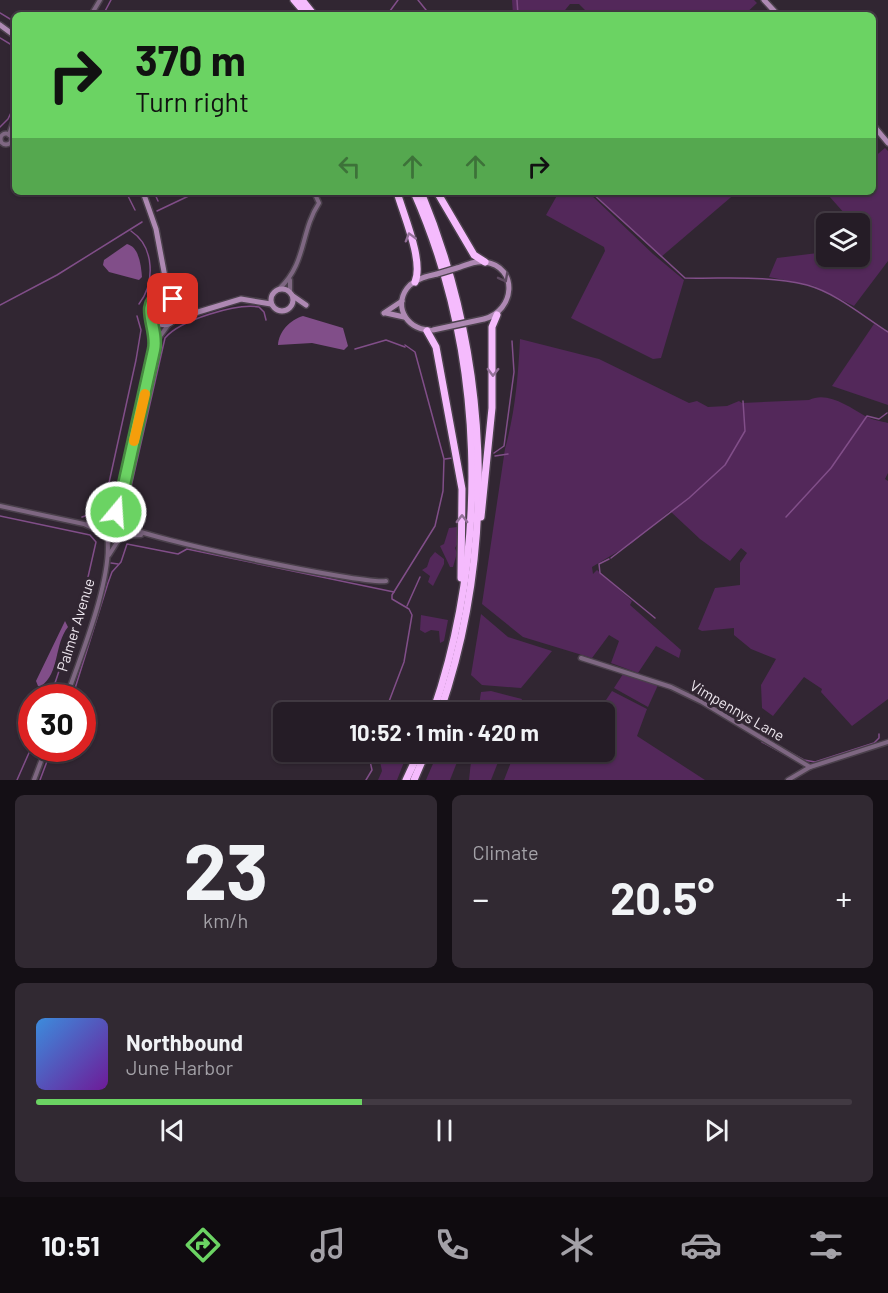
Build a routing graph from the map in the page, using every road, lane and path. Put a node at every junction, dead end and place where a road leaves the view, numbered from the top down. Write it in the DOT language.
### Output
graph roads {
  1 [pos="294,0"];
  2 [pos="302,0"];
  3 [pos="764,0"];
  4 [pos="304,12"];
  5 [pos="312,12"];
  6 [pos="775,12"];
  7 [pos="12,126"];
  8 [pos="876,129"];
  9 [pos="9,135"];
  10 [pos="888,143"];
  11 [pos="144,195"];
  12 [pos="315,195"];
  13 [pos="398,195"];
  14 [pos="415,195"];
  15 [pos="422,195"];
  16 [pos="439,195"];
  17 [pos="485,262"];
  18 [pos="165,277"];
  19 [pos="290,279"];
  20 [pos="415,282"];
  21 [pos="279,289"];
  22 [pos="272,294"];
  23 [pos="291,294"];
  24 [pos="156,298"];
  25 [pos="255,300"];
  26 [pos="175,301"];
  27 [pos="402,301"];
  28 [pos="271,304"];
  29 [pos="292,306"];
  30 [pos="193,314"];
  31 [pos="497,315"];
  32 [pos="404,317"];
  33 [pos="175,319"];
  34 [pos="153,321"];
  35 [pos="169,324"];
  36 [pos="430,330"];
  37 [pos="156,343"];
  38 [pos="120,503"];
  39 [pos="0,506"];
  40 [pos="109,521"];
  41 [pos="84,524"];
  42 [pos="122,524"];
  43 [pos="106,535"];
  44 [pos="145,535"];
  45 [pos="120,537"];
  46 [pos="107,559"];
  47 [pos="473,576"];
  48 [pos="386,580"];
  49 [pos="461,598"];
  50 [pos="581,658"];
  51 [pos="71,684"];
  52 [pos="436,702"];
  53 [pos="443,702"];
  54 [pos="888,742"];
  55 [pos="41,762"];
  56 [pos="414,762"];
  57 [pos="422,762"];
  58 [pos="810,767"];
  59 [pos="34,780"];
  60 [pos="406,780"];
  61 [pos="414,780"];
  62 [pos="788,780"];
  1 -- 4 [label="highway"];
  2 -- 5 [label="highway"];
  3 -- 6 [label="street"];
  7 -- 9 [label="street"];
  8 -- 10 [label="street"];
  11 -- 18 [label="street"];
  12 -- 19 [label="street"];
  20 -- 13 [label="highway, one-way"];
  14 -- 49 [label="highway"];
  15 -- 47 [label="highway"];
  16 -- 17 [label="highway"];
  17 -- 20 [label="street, bridge"];
  17 -- 31 [label="street, one-way"];
  18 -- 24 [label="street"];
  18 -- 26 [label="street"];
  19 -- 21 [label="street"];
  19 -- 23 [label="street"];
  20 -- 27 [label="street"];
  21 -- 22 [label="street"];
  21 -- 23 [label="street"];
  22 -- 25 [label="street"];
  22 -- 28 [label="street"];
  23 -- 29 [label="street"];
  23 -- 29 [label="street"];
  24 -- 26 [label="street"];
  24 -- 34 [label="street"];
  25 -- 28 [label="street"];
  25 -- 30 [label="street"];
  26 -- 30 [label="street"];
  26 -- 33 [label="street"];
  27 -- 32 [label="street"];
  27 -- 32 [label="street"];
  28 -- 29 [label="street"];
  30 -- 33 [label="street"];
  31 -- 36 [label="street, bridge"];
  31 -- 47 [label="highway, one-way"];
  32 -- 36 [label="street"];
  33 -- 35 [label="street"];
  34 -- 35 [label="street"];
  34 -- 37 [label="street"];
  35 -- 37 [label="street"];
  49 -- 36 [label="highway, one-way"];
  37 -- 38 [label="street"];
  38 -- 40 [label="street"];
  38 -- 42 [label="street"];
  39 -- 41 [label="street"];
  40 -- 41 [label="street"];
  40 -- 42 [label="street"];
  40 -- 43 [label="street"];
  41 -- 43 [label="street"];
  42 -- 44 [label="street"];
  42 -- 45 [label="street"];
  43 -- 45 [label="street"];
  43 -- 46 [label="street"];
  44 -- 45 [label="street"];
  44 -- 48 [label="street"];
  45 -- 46 [label="street"];
  46 -- 51 [label="street, Palmer Avenue"];
  47 -- 53 [label="highway"];
  49 -- 52 [label="highway"];
  50 -- 58 [label="street, Vimpennys Lane"];
  54 -- 58 [label="street"];
  55 -- 59 [label="street"];
  56 -- 60 [label="highway"];
  57 -- 61 [label="highway"];
  58 -- 62 [label="street"];
}
